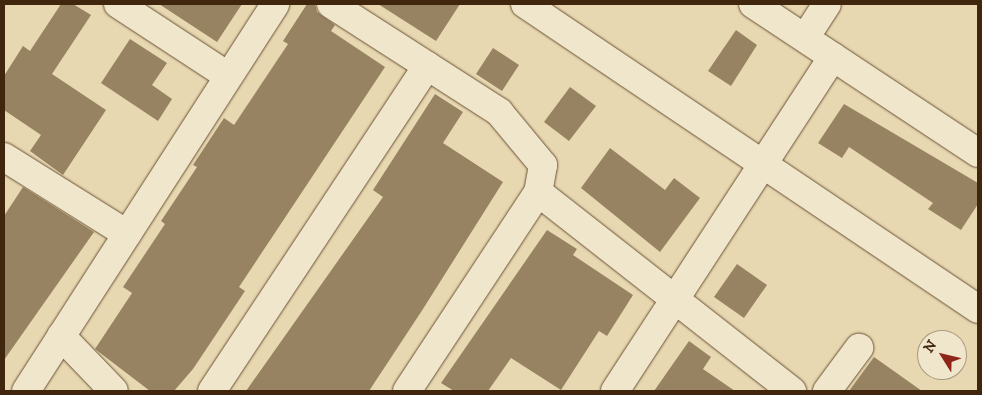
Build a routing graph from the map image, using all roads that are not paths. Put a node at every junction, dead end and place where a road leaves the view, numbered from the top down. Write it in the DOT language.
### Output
graph roads {
  1 [pos="118,4"];
  2 [pos="275,4"];
  3 [pos="331,4"];
  4 [pos="525,4"];
  5 [pos="753,4"];
  6 [pos="827,4"];
  7 [pos="805,38"];
  8 [pos="833,57"];
  9 [pos="427,66"];
  10 [pos="228,76"];
  11 [pos="978,153"];
  12 [pos="4,157"];
  13 [pos="765,162"];
  14 [pos="538,192"];
  15 [pos="127,234"];
  16 [pos="674,301"];
  17 [pos="978,309"];
  18 [pos="61,336"];
  19 [pos="860,348"];
  20 [pos="26,391"];
  21 [pos="114,391"];
  22 [pos="212,391"];
  23 [pos="407,391"];
  24 [pos="615,391"];
  25 [pos="792,391"];
  26 [pos="827,391"];
  1 -- 10 [label="street"];
  2 -- 10 [label="street"];
  3 -- 9 [label="street"];
  4 -- 13 [label="street"];
  5 -- 7 [label="street"];
  6 -- 7 [label="street"];
  7 -- 8 [label="street"];
  8 -- 11 [label="street"];
  8 -- 13 [label="street"];
  9 -- 14 [label="street"];
  9 -- 22 [label="street"];
  10 -- 15 [label="street"];
  12 -- 15 [label="street"];
  13 -- 16 [label="street"];
  13 -- 17 [label="street"];
  14 -- 16 [label="street"];
  14 -- 23 [label="street"];
  15 -- 18 [label="street"];
  16 -- 24 [label="street"];
  16 -- 25 [label="street"];
  18 -- 20 [label="street"];
  18 -- 21 [label="street"];
  19 -- 26 [label="street"];
}
